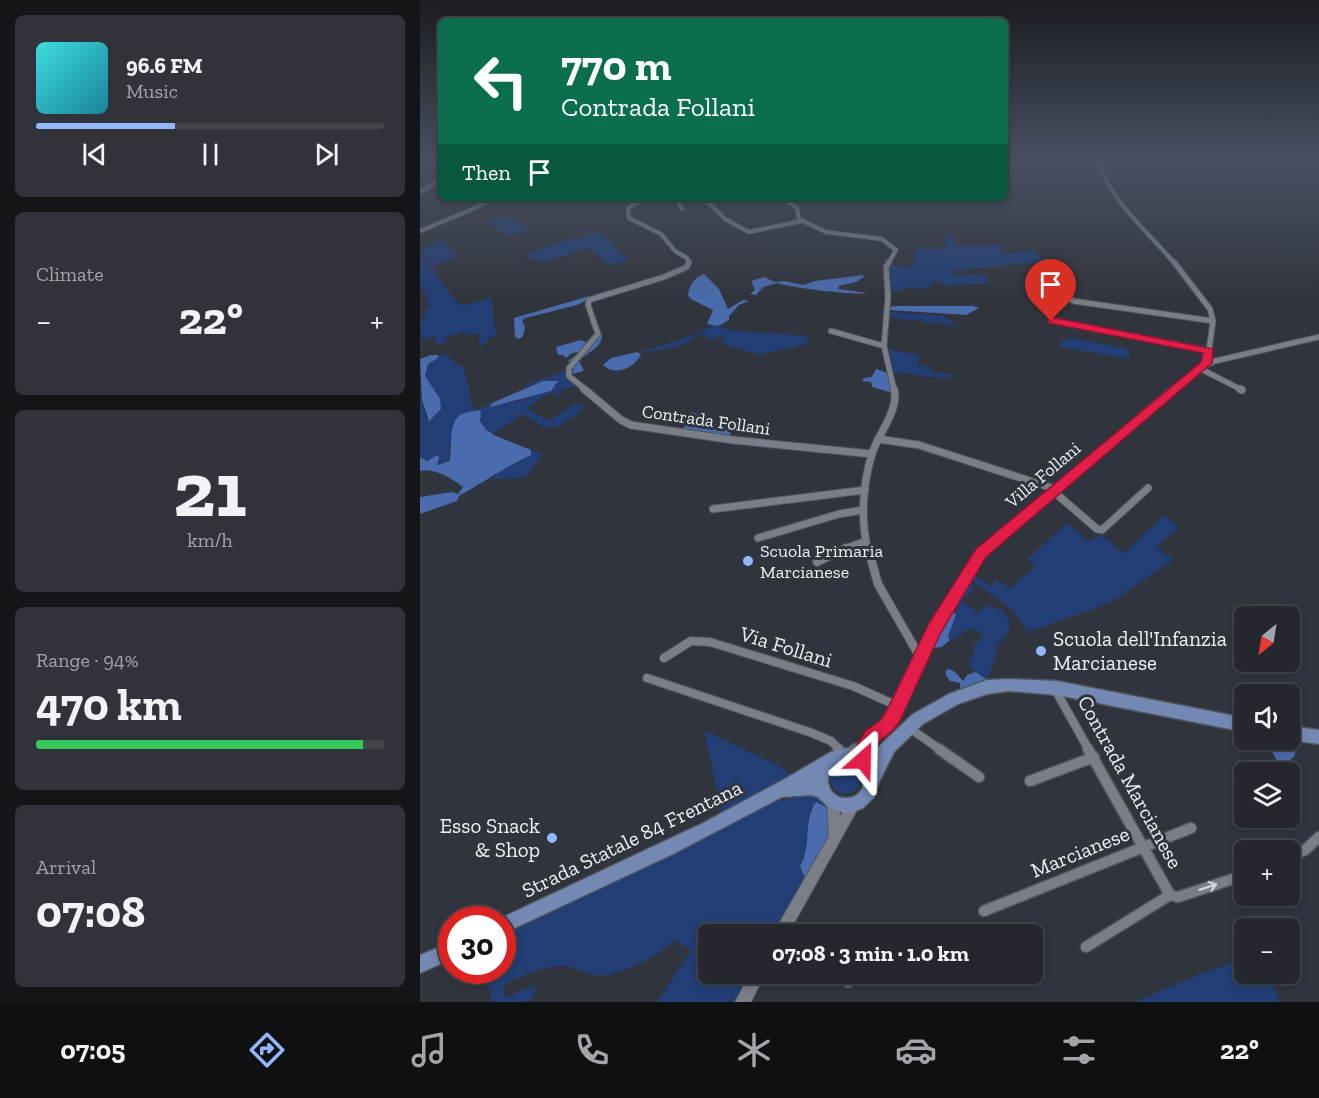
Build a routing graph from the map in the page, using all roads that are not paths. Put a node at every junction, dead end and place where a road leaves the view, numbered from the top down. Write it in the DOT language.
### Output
graph roads {
  1 [pos="469,209"];
  2 [pos="628,209"];
  3 [pos="715,209"];
  4 [pos="797,209"];
  5 [pos="1123,209"];
  6 [pos="802,221"];
  7 [pos="420,231"];
  8 [pos="1059,290"];
  9 [pos="1050,320"];
  10 [pos="1213,321"];
  11 [pos="831,331"];
  12 [pos="1319,337"];
  13 [pos="884,346"];
  14 [pos="1209,351"];
  15 [pos="1207,363"];
  16 [pos="1199,368"];
  17 [pos="1242,390"];
  18 [pos="878,439"];
  19 [pos="872,454"];
  20 [pos="1148,488"];
  21 [pos="865,490"];
  22 [pos="1054,490"];
  23 [pos="713,509"];
  24 [pos="863,510"];
  25 [pos="758,538"];
  26 [pos="866,541"];
  27 [pos="817,562"];
  28 [pos="664,657"];
  29 [pos="921,658"];
  30 [pos="647,678"];
  31 [pos="1057,688"];
  32 [pos="898,706"];
  33 [pos="1234,723"];
  34 [pos="908,727"];
  35 [pos="1300,734"];
  36 [pos="872,736"];
  37 [pos="1319,737"];
  38 [pos="890,746"];
  39 [pos="1094,757"];
  40 [pos="855,758"];
  41 [pos="827,762"];
  42 [pos="979,777"];
  43 [pos="1030,781"];
  44 [pos="870,783"];
  45 [pos="823,790"];
  46 [pos="781,792"];
  47 [pos="834,803"];
  48 [pos="854,804"];
  49 [pos="1191,828"];
  50 [pos="836,835"];
  51 [pos="1319,837"];
  52 [pos="1144,845"];
  53 [pos="1300,852"];
  54 [pos="1234,879"];
  55 [pos="1170,895"];
  56 [pos="984,911"];
  57 [pos="516,919"];
  58 [pos="788,924"];
  59 [pos="1086,946"];
  60 [pos="438,956"];
  61 [pos="420,964"];
  62 [pos="753,984"];
  63 [pos="743,1002"];
  1 -- 7 [label="main road"];
  2 -- 19 [label="street, Contrada Follani"];
  3 -- 6 [label="street"];
  4 -- 6 [label="street"];
  5 -- 10 [label="street"];
  6 -- 13 [label="street"];
  8 -- 10 [label="street"];
  9 -- 14 [label="street"];
  10 -- 14 [label="street"];
  11 -- 13 [label="street"];
  12 -- 15 [label="street, Villa Follani"];
  13 -- 18 [label="street"];
  14 -- 15 [label="street"];
  15 -- 16 [label="street, Villa Follani"];
  16 -- 17 [label="street"];
  16 -- 22 [label="street, Villa Follani"];
  18 -- 19 [label="street"];
  18 -- 22 [label="street"];
  19 -- 21 [label="street"];
  20 -- 22 [label="street"];
  21 -- 23 [label="street"];
  21 -- 24 [label="street"];
  22 -- 29 [label="street, Villa Follani"];
  24 -- 25 [label="street"];
  24 -- 26 [label="street"];
  26 -- 27 [label="street"];
  26 -- 29 [label="street"];
  28 -- 32 [label="street, Via Follani"];
  29 -- 32 [label="street, Villa Follani"];
  30 -- 40 [label="street"];
  31 -- 33 [label="main road"];
  31 -- 34 [label="main road"];
  31 -- 39 [label="street, Contrada Marcianese"];
  32 -- 36 [label="street, Villa Follani"];
  34 -- 38 [label="main road"];
  34 -- 42 [label="street"];
  35 -- 37 [label="main road"];
  36 -- 40 [label="street, Villa Follani"];
  36 -- 40 [label="street, Villa Follani"];
  38 -- 40 [label="main road"];
  38 -- 44 [label="main road"];
  39 -- 43 [label="street"];
  39 -- 52 [label="street, Contrada Marcianese"];
  40 -- 41 [label="main road"];
  40 -- 44 [label="main road"];
  41 -- 45 [label="main road"];
  41 -- 46 [label="main road, Strada Statale 84 Frentana"];
  44 -- 48 [label="main road"];
  45 -- 46 [label="main road, Strada Statale 84 Frentana"];
  45 -- 47 [label="main road"];
  46 -- 57 [label="main road, Strada Statale 84 Frentana"];
  47 -- 48 [label="main road"];
  47 -- 50 [label="main road"];
  48 -- 50 [label="main road"];
  49 -- 52 [label="street, Marcianese"];
  50 -- 58 [label="main road"];
  51 -- 53 [label="street"];
  52 -- 55 [label="street, Contrada Marcianese"];
  52 -- 56 [label="street, Marcianese"];
  55 -- 54 [label="street, Contrada Marcianese, one-way"];
  55 -- 59 [label="street, Contrada Marcianese"];
  60 -- 61 [label="main road"];
  62 -- 63 [label="main road"];
}
